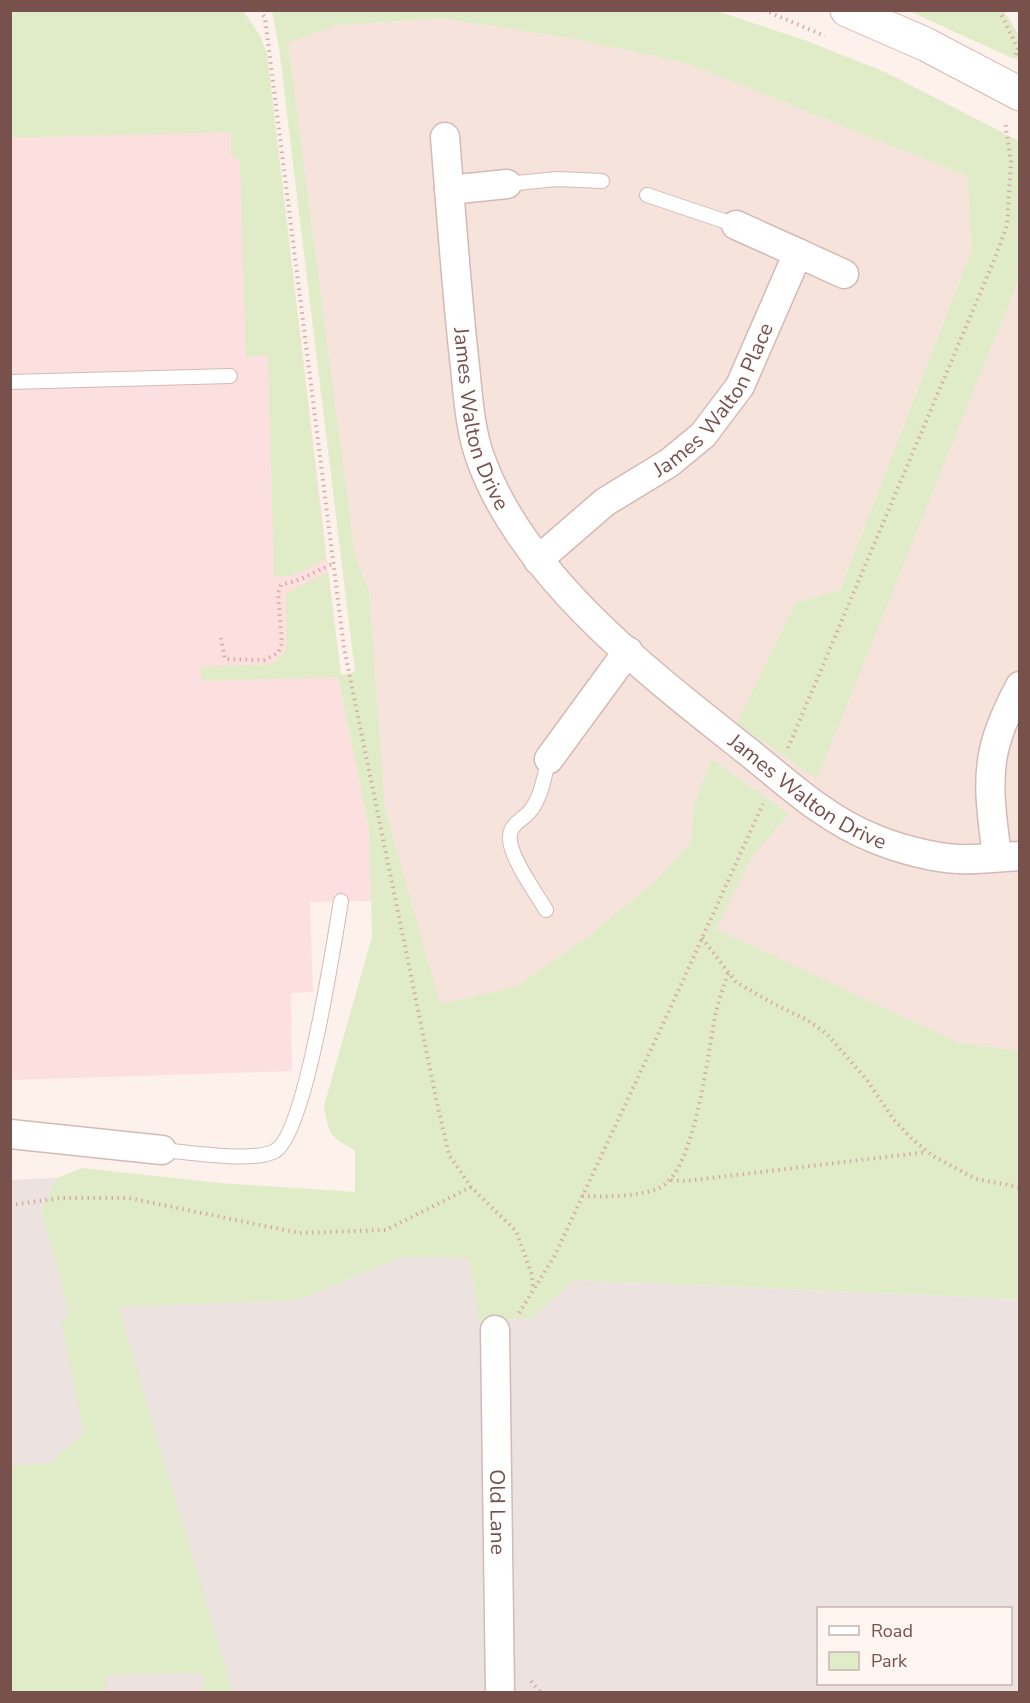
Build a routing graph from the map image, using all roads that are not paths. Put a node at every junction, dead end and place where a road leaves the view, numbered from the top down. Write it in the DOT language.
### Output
graph roads {
  1 [pos="847,10"];
  2 [pos="1011,89"];
  3 [pos="445,137"];
  4 [pos="602,181"];
  5 [pos="507,184"];
  6 [pos="449,190"];
  7 [pos="647,195"];
  8 [pos="736,225"];
  9 [pos="798,253"];
  10 [pos="844,274"];
  11 [pos="230,376"];
  12 [pos="10,382"];
  13 [pos="538,560"];
  14 [pos="628,651"];
  15 [pos="1020,686"];
  16 [pos="549,759"];
  17 [pos="1008,856"];
  18 [pos="341,901"];
  19 [pos="546,910"];
  20 [pos="11,1134"];
  21 [pos="162,1150"];
  22 [pos="10,1154"];
  23 [pos="495,1330"];
  24 [pos="500,1692"];
  1 -- 2 [label="main road"];
  3 -- 6 [label="street, James Walton Drive"];
  4 -- 5 [label="lane"];
  5 -- 6 [label="street"];
  6 -- 13 [label="street, James Walton Drive"];
  7 -- 8 [label="lane"];
  8 -- 9 [label="street"];
  9 -- 10 [label="street"];
  9 -- 13 [label="street, James Walton Place"];
  11 -- 12 [label="lane"];
  13 -- 14 [label="street, James Walton Drive"];
  14 -- 16 [label="street"];
  14 -- 17 [label="street, James Walton Drive"];
  15 -- 17 [label="street"];
  16 -- 19 [label="lane"];
  18 -- 21 [label="lane"];
  20 -- 21 [label="street"];
  20 -- 22 [label="street"];
  23 -- 24 [label="street, Old Lane"];
}
